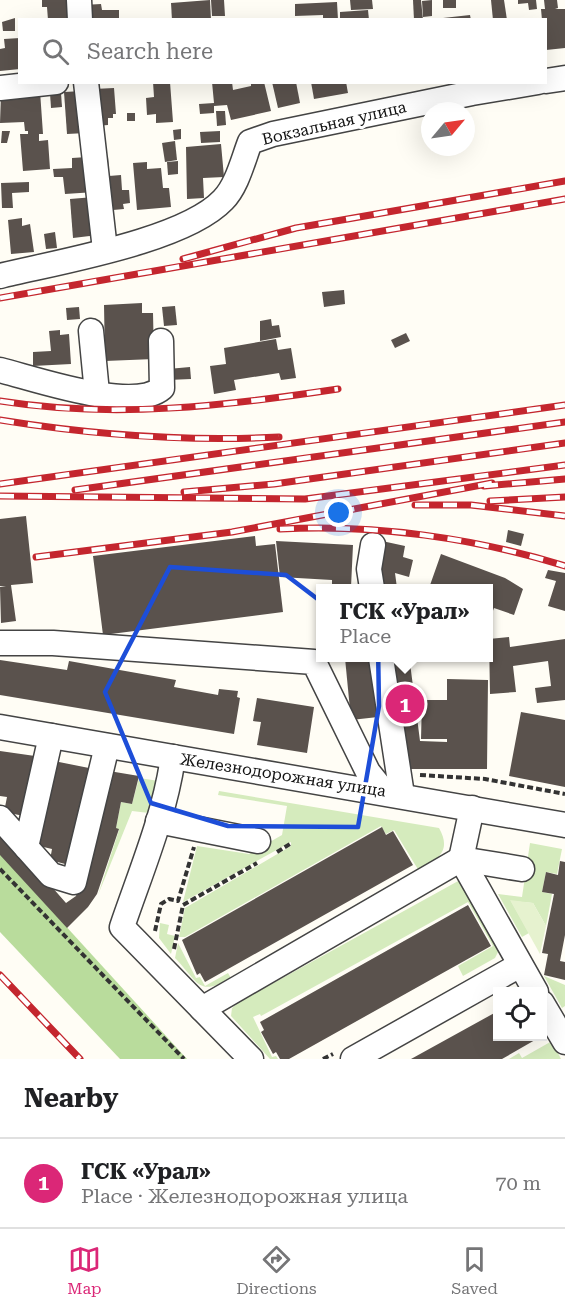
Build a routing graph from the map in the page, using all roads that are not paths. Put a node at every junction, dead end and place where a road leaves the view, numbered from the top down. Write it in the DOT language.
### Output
graph roads {
  1 [pos="79,0"];
  2 [pos="80,18"];
  3 [pos="565,78"];
  4 [pos="547,81"];
  5 [pos="37,84"];
  6 [pos="86,84"];
  7 [pos="526,84"];
  8 [pos="0,88"];
  9 [pos="105,250"];
  10 [pos="0,276"];
  11 [pos="91,331"];
  12 [pos="161,341"];
  13 [pos="0,370"];
  14 [pos="96,393"];
  15 [pos="373,544"];
  16 [pos="371,584"];
  17 [pos="0,643"];
  18 [pos="382,662"];
  19 [pos="0,727"];
  20 [pos="51,736"];
  21 [pos="107,746"];
  22 [pos="173,757"];
  23 [pos="395,787"];
  24 [pos="472,808"];
  25 [pos="0,818"];
  26 [pos="158,821"];
  27 [pos="565,825"];
  28 [pos="26,847"];
  29 [pos="264,852"];
  30 [pos="461,859"];
  31 [pos="522,869"];
  32 [pos="520,964"];
  33 [pos="533,987"];
  34 [pos="202,1009"];
  35 [pos="547,1010"];
  36 [pos="565,1042"];
  37 [pos="348,1053"];
  38 [pos="251,1059"];
  1 -- 2 [label="street"];
  3 -- 4 [label="street"];
  5 -- 8 [label="street"];
  6 -- 9 [label="street"];
  7 -- 9 [label="street, Вокзальная улица"];
  9 -- 10 [label="street, Вокзальная улица"];
  11 -- 14 [label="street"];
  12 -- 14 [label="street"];
  13 -- 14 [label="street"];
  15 -- 16 [label="street"];
  17 -- 23 [label="street"];
  18 -- 23 [label="street"];
  19 -- 20 [label="street, Железнодорожная улица"];
  20 -- 21 [label="street, Железнодорожная улица"];
  20 -- 28 [label="street"];
  21 -- 22 [label="street, Железнодорожная улица"];
  21 -- 28 [label="street"];
  22 -- 23 [label="street, Железнодорожная улица"];
  22 -- 26 [label="street"];
  23 -- 24 [label="street, Железнодорожная улица"];
  24 -- 27 [label="street, Железнодорожная улица"];
  24 -- 30 [label="street"];
  25 -- 28 [label="street"];
  26 -- 29 [label="street"];
  26 -- 34 [label="street"];
  30 -- 31 [label="street"];
  30 -- 32 [label="street"];
  30 -- 34 [label="street"];
  32 -- 33 [label="street"];
  32 -- 37 [label="street"];
  34 -- 38 [label="street"];
  35 -- 36 [label="street"];
}
